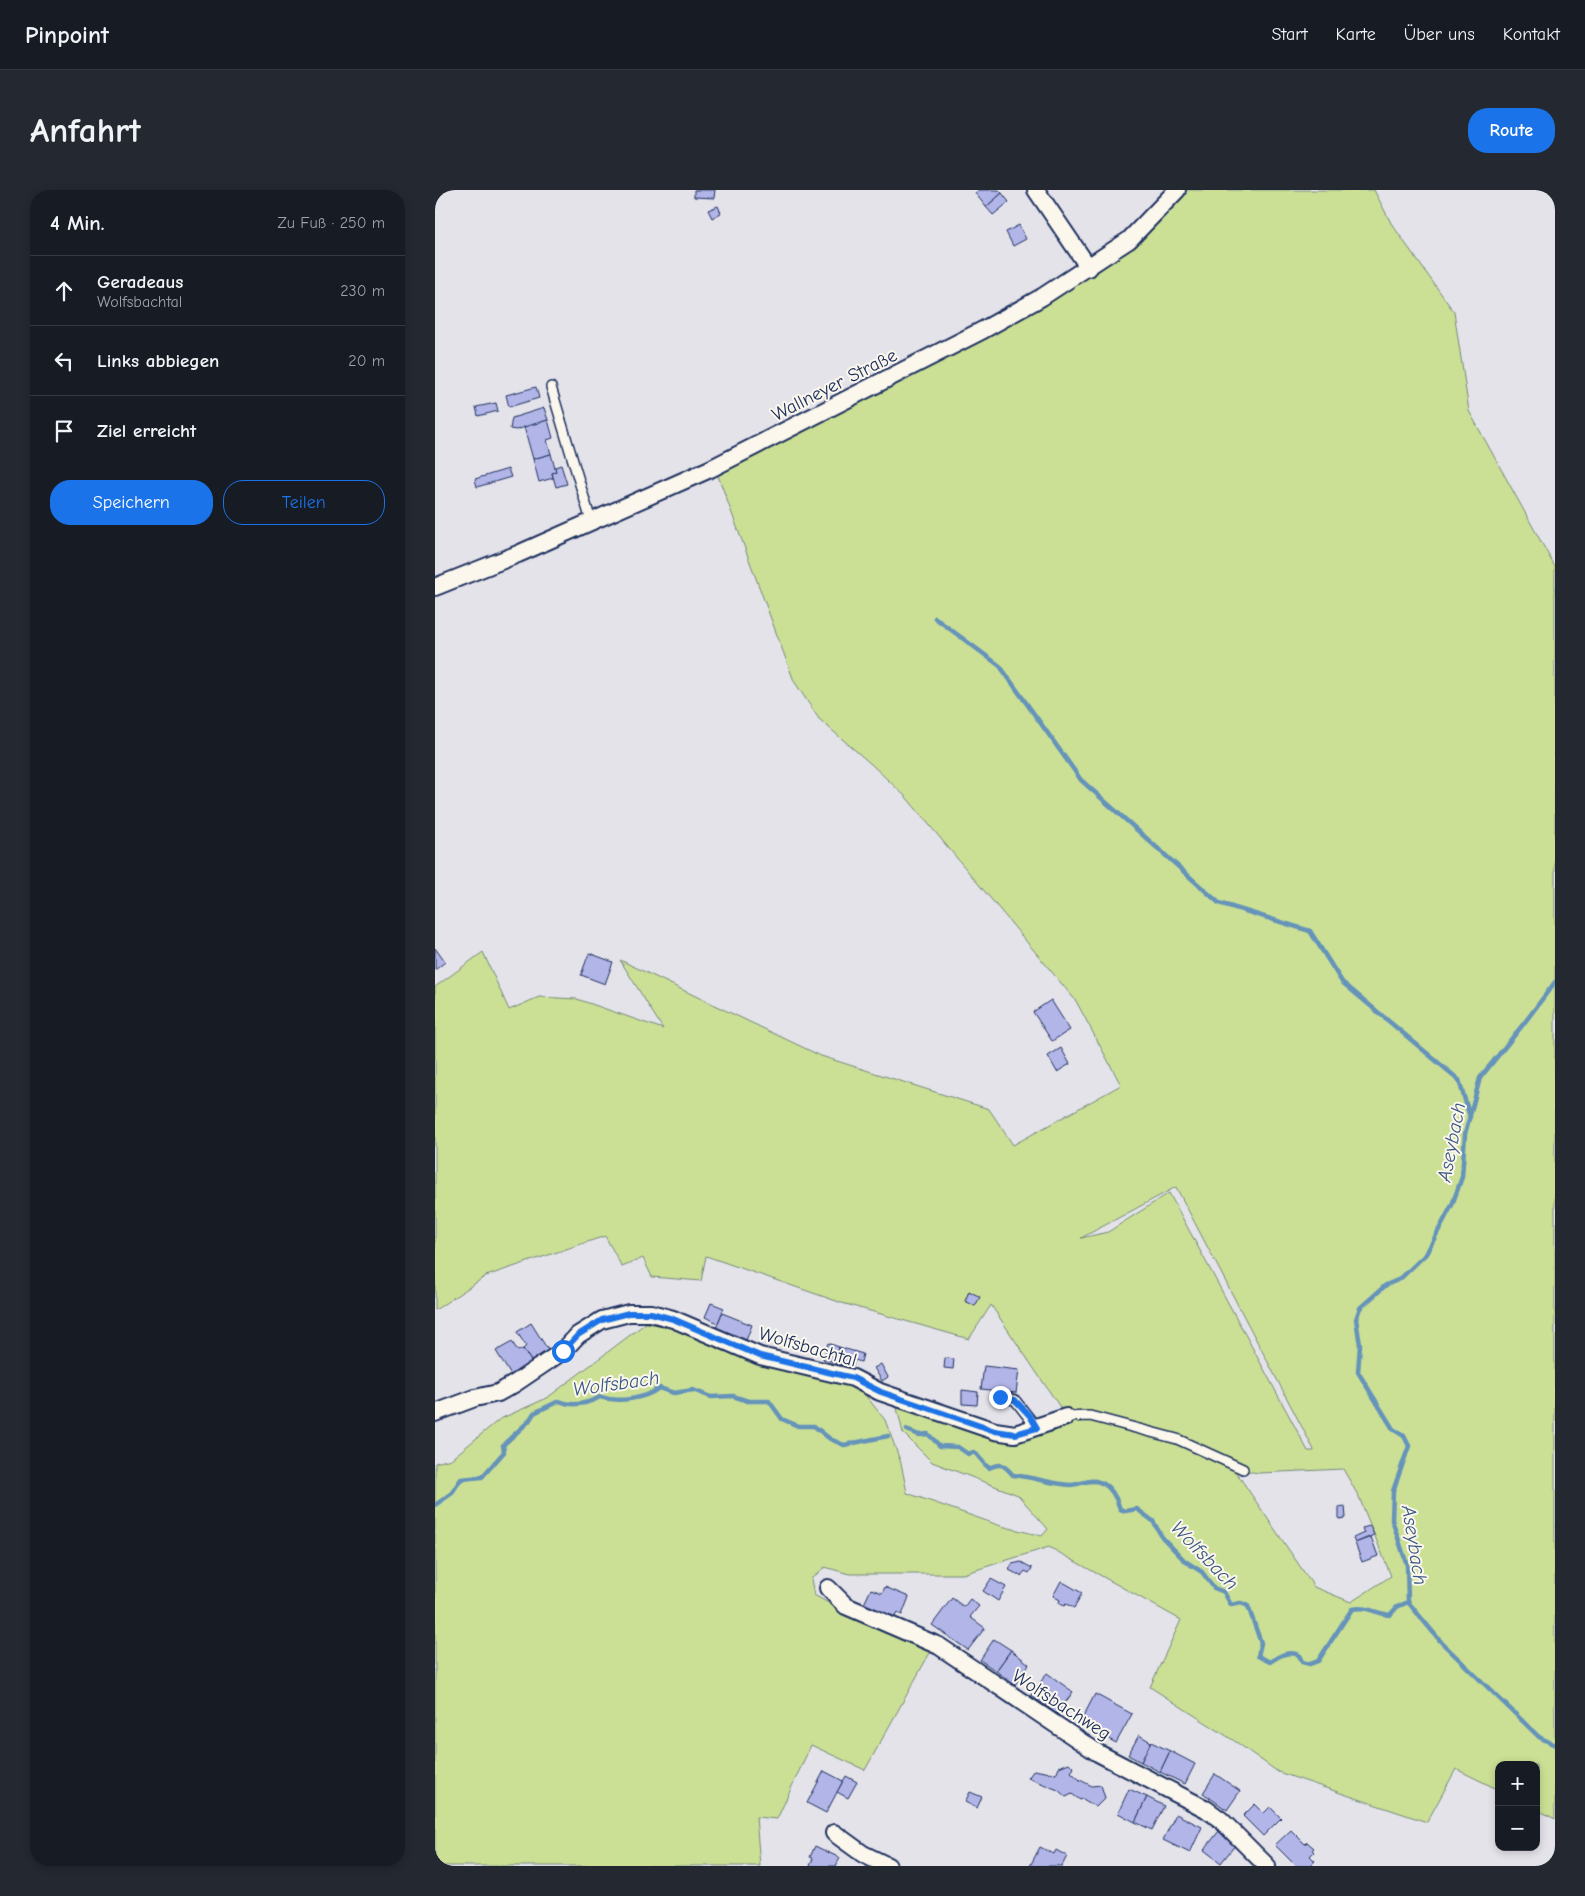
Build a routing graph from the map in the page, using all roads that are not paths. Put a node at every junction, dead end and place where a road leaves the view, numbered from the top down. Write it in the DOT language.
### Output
graph roads {
  1 [pos="1036,190"];
  2 [pos="1177,190"];
  3 [pos="1089,268"];
  4 [pos="551,387"];
  5 [pos="591,520"];
  6 [pos="435,587"];
  7 [pos="1000,1397"];
  8 [pos="435,1413"];
  9 [pos="1066,1417"];
  10 [pos="1037,1428"];
  11 [pos="1243,1469"];
  12 [pos="828,1588"];
  13 [pos="835,1833"];
  14 [pos="888,1866"];
  15 [pos="1267,1866"];
  1 -- 3 [label="street"];
  2 -- 3 [label="street, Wallneyer Straße"];
  3 -- 5 [label="street, Wallneyer Straße"];
  4 -- 5 [label="lane"];
  5 -- 6 [label="street, Wallneyer Straße"];
  7 -- 10 [label="lane"];
  8 -- 10 [label="street, Wolfsbachtal"];
  9 -- 10 [label="street, Wolfsbachtal"];
  9 -- 11 [label="lane, Wolfsbachtal"];
  12 -- 15 [label="street, Wolfsbachweg"];
  13 -- 14 [label="street"];
}
